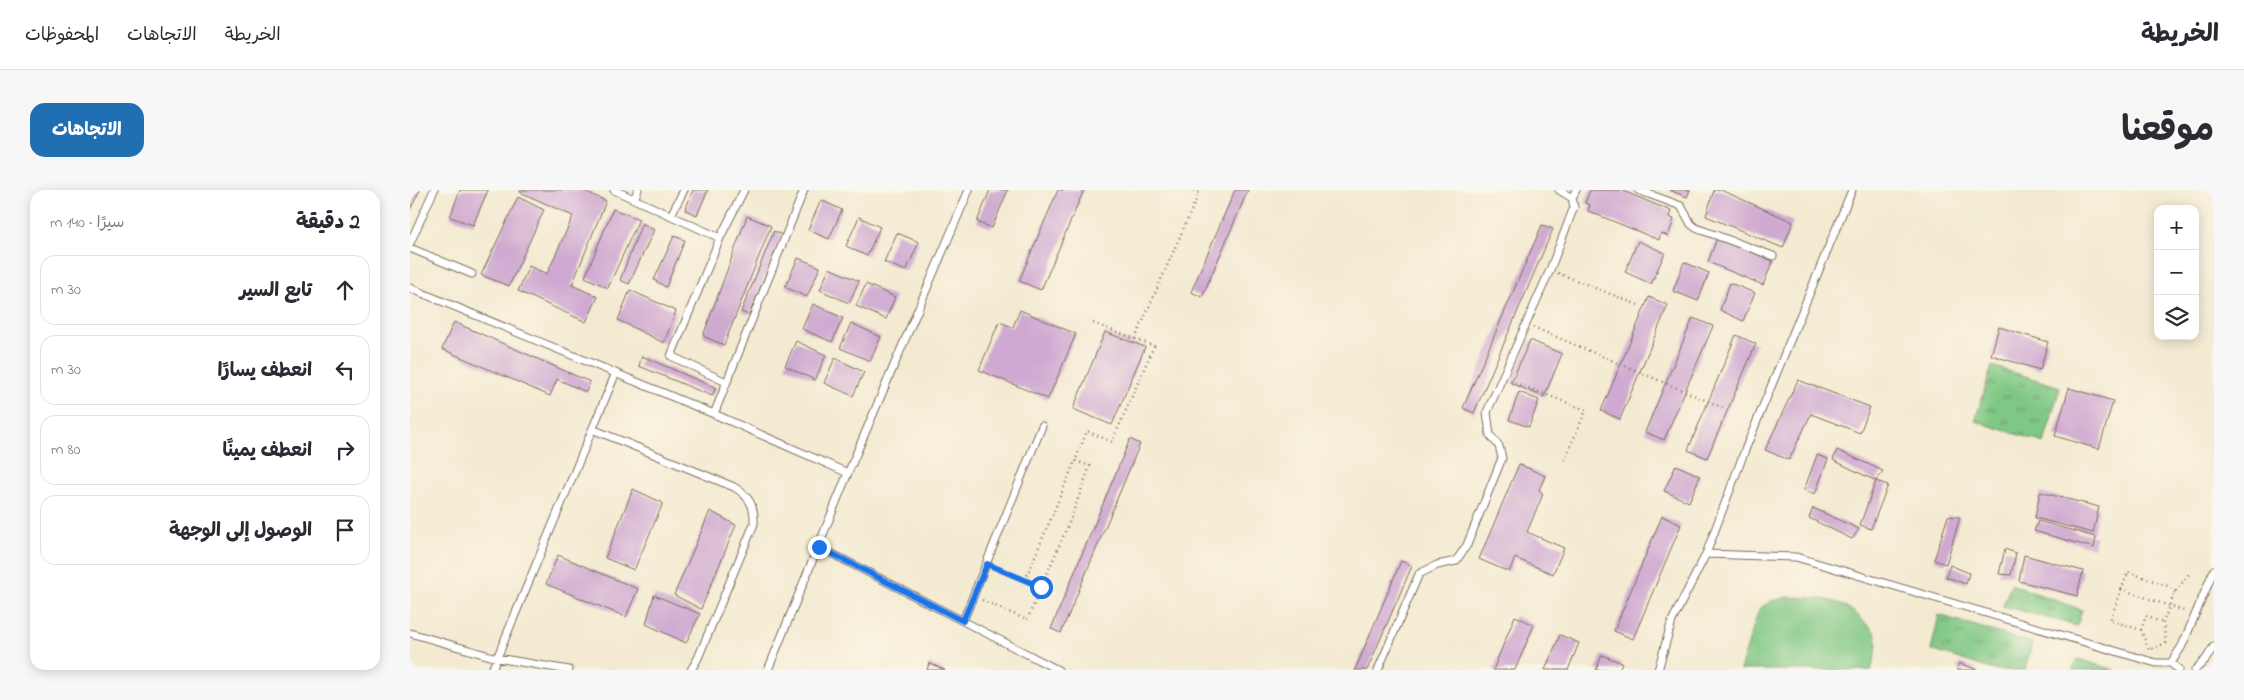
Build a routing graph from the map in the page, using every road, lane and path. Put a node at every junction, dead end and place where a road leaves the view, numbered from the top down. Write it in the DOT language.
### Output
graph roads {
  1 [pos="434,190"];
  2 [pos="614,190"];
  3 [pos="638,190"];
  4 [pos="684,190"];
  5 [pos="744,190"];
  6 [pos="804,190"];
  7 [pos="969,190"];
  8 [pos="1193,190"];
  9 [pos="1559,190"];
  10 [pos="1576,190"];
  11 [pos="1638,190"];
  12 [pos="1852,190"];
  13 [pos="1572,198"];
  14 [pos="634,199"];
  15 [pos="671,215"];
  16 [pos="720,238"];
  17 [pos="410,243"];
  18 [pos="410,248"];
  19 [pos="1773,256"];
  20 [pos="1550,270"];
  21 [pos="472,274"];
  22 [pos="410,288"];
  23 [pos="1638,305"];
  24 [pos="1093,323"];
  25 [pos="1525,324"];
  26 [pos="1135,339"];
  27 [pos="615,375"];
  28 [pos="1501,378"];
  29 [pos="726,382"];
  30 [pos="1724,408"];
  31 [pos="714,414"];
  32 [pos="1042,426"];
  33 [pos="592,429"];
  34 [pos="1075,461"];
  35 [pos="1564,461"];
  36 [pos="848,473"];
  37 [pos="819,547"];
  38 [pos="1706,554"];
  39 [pos="987,564"];
  40 [pos="2214,570"];
  41 [pos="2189,574"];
  42 [pos="1025,580"];
  43 [pos="1041,587"];
  44 [pos="2121,589"];
  45 [pos="2176,592"];
  46 [pos="974,597"];
  47 [pos="2170,606"];
  48 [pos="2195,615"];
  49 [pos="963,621"];
  50 [pos="2163,623"];
  51 [pos="2141,630"];
  52 [pos="410,633"];
  53 [pos="2214,646"];
  54 [pos="497,658"];
  55 [pos="2171,663"];
  56 [pos="492,670"];
  57 [pos="569,670"];
  58 [pos="690,670"];
  59 [pos="768,670"];
  60 [pos="1058,670"];
  61 [pos="1378,670"];
  62 [pos="1658,670"];
  63 [pos="2179,670"];
  64 [pos="2196,670"];
  1 -- 17 [label="lane"];
  2 -- 14 [label="lane"];
  3 -- 14 [label="lane"];
  4 -- 15 [label="lane"];
  5 -- 16 [label="lane"];
  6 -- 29 [label="lane"];
  7 -- 36 [label="lane"];
  8 -- 26 [label="path"];
  9 -- 13 [label="lane"];
  10 -- 13 [label="lane"];
  11 -- 19 [label="lane"];
  12 -- 38 [label="lane"];
  13 -- 20 [label="lane"];
  14 -- 15 [label="lane"];
  15 -- 16 [label="lane"];
  16 -- 29 [label="lane"];
  18 -- 21 [label="lane"];
  20 -- 23 [label="path"];
  20 -- 25 [label="lane"];
  22 -- 27 [label="lane"];
  24 -- 26 [label="path"];
  25 -- 28 [label="lane"];
  25 -- 30 [label="path"];
  26 -- 34 [label="path"];
  27 -- 31 [label="lane"];
  27 -- 33 [label="lane"];
  28 -- 35 [label="path"];
  28 -- 61 [label="lane"];
  29 -- 31 [label="lane"];
  31 -- 36 [label="lane"];
  32 -- 39 [label="lane"];
  33 -- 54 [label="lane"];
  33 -- 58 [label="lane"];
  34 -- 42 [label="path"];
  34 -- 43 [label="path"];
  36 -- 37 [label="lane"];
  37 -- 49 [label="lane"];
  37 -- 59 [label="lane"];
  38 -- 55 [label="lane"];
  38 -- 62 [label="lane"];
  39 -- 42 [label="path"];
  39 -- 46 [label="lane"];
  40 -- 48 [label="lane"];
  41 -- 45 [label="path"];
  42 -- 43 [label="path"];
  43 -- 46 [label="path"];
  44 -- 45 [label="path"];
  44 -- 47 [label="path"];
  44 -- 51 [label="path"];
  45 -- 47 [label="path"];
  46 -- 49 [label="lane"];
  47 -- 48 [label="path"];
  47 -- 50 [label="path"];
  48 -- 55 [label="lane"];
  49 -- 60 [label="lane"];
  50 -- 51 [label="path"];
  50 -- 51 [label="path"];
  52 -- 54 [label="lane"];
  53 -- 64 [label="lane"];
  54 -- 56 [label="lane"];
  54 -- 57 [label="lane"];
  55 -- 63 [label="lane"];
}
